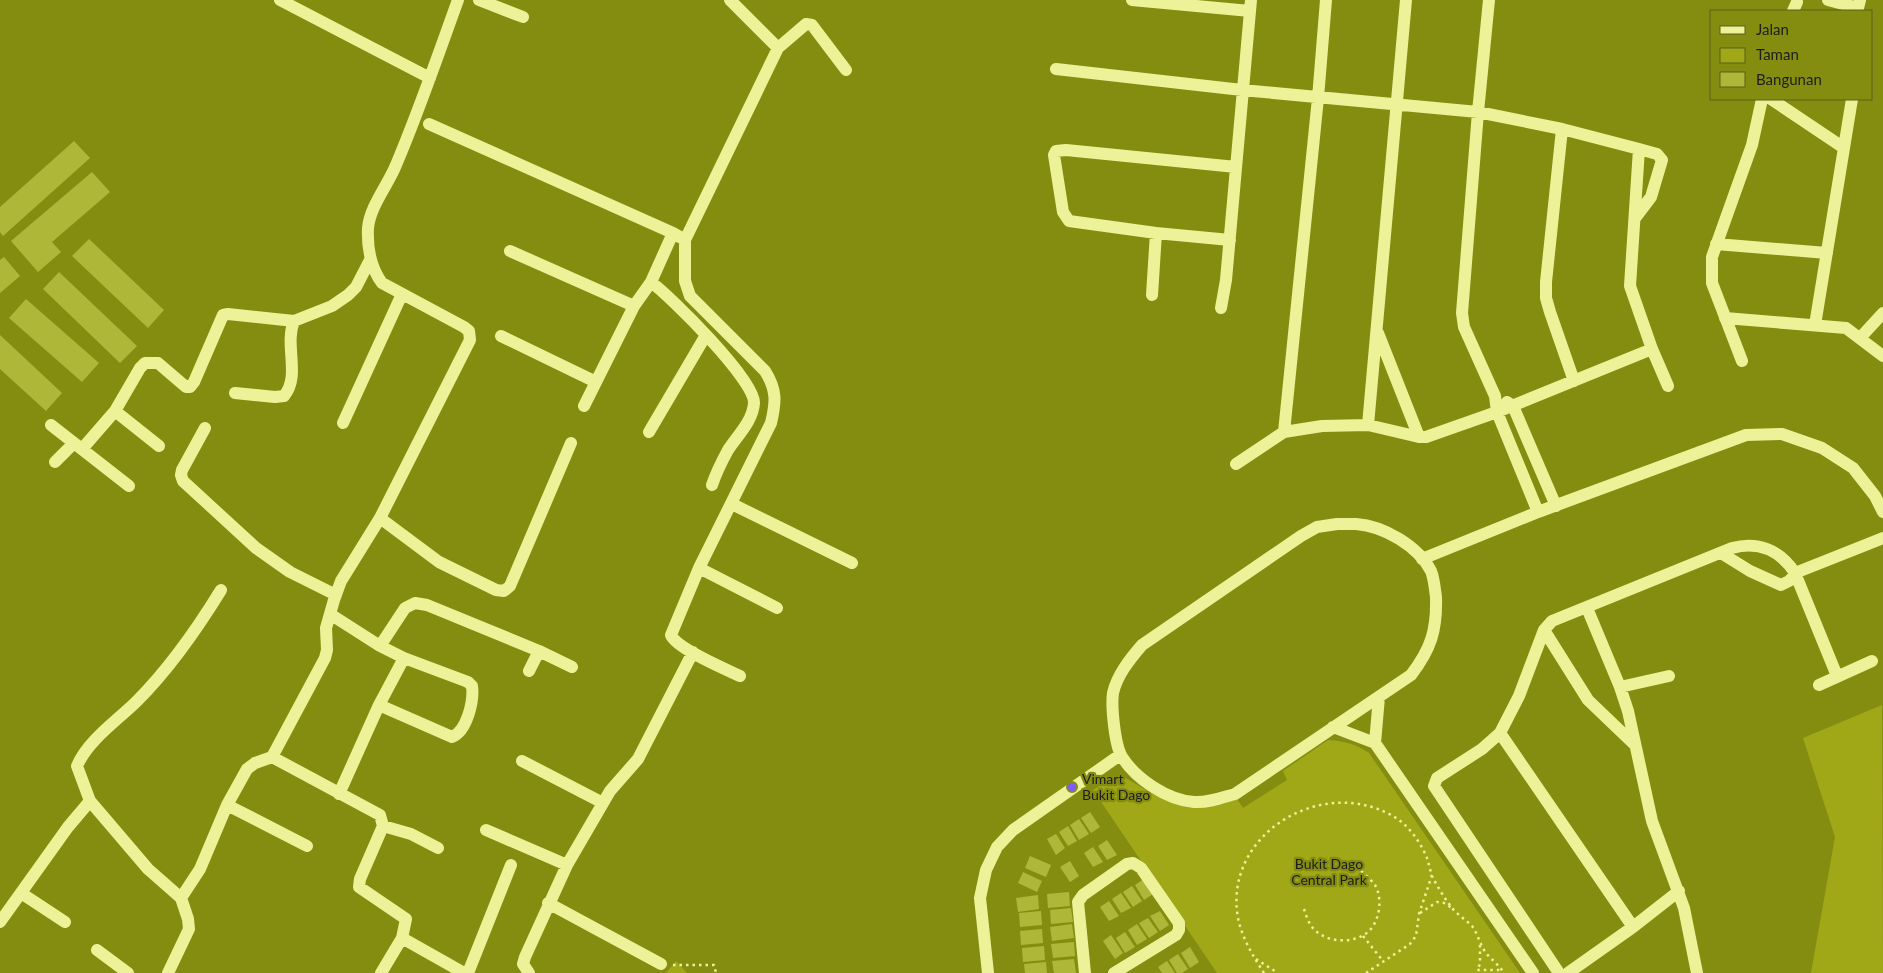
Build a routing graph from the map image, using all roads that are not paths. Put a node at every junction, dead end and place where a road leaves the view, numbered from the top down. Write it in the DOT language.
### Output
graph roads {
  1 [pos="280,0"];
  2 [pos="458,0"];
  3 [pos="479,0"];
  4 [pos="730,0"];
  5 [pos="1132,0"];
  6 [pos="1326,0"];
  7 [pos="1406,0"];
  8 [pos="1489,0"];
  9 [pos="1828,0"];
  10 [pos="1860,0"];
  11 [pos="1250,6"];
  12 [pos="523,17"];
  13 [pos="778,48"];
  14 [pos="1056,69"];
  15 [pos="846,70"];
  16 [pos="430,78"];
  17 [pos="1242,90"];
  18 [pos="1318,98"];
  19 [pos="1762,100"];
  20 [pos="1772,100"];
  21 [pos="1852,100"];
  22 [pos="1398,106"];
  23 [pos="1478,112"];
  24 [pos="429,124"];
  25 [pos="1562,129"];
  26 [pos="1844,148"];
  27 [pos="1639,149"];
  28 [pos="1236,167"];
  29 [pos="1635,218"];
  30 [pos="674,233"];
  31 [pos="1156,233"];
  32 [pos="685,240"];
  33 [pos="1230,240"];
  34 [pos="1716,244"];
  35 [pos="510,251"];
  36 [pos="1827,253"];
  37 [pos="370,260"];
  38 [pos="651,282"];
  39 [pos="402,294"];
  40 [pos="1152,294"];
  41 [pos="634,306"];
  42 [pos="1221,308"];
  43 [pos="1883,313"];
  44 [pos="1725,318"];
  45 [pos="294,322"];
  46 [pos="1815,325"];
  47 [pos="1377,330"];
  48 [pos="706,335"];
  49 [pos="501,336"];
  50 [pos="1860,338"];
  51 [pos="1652,349"];
  52 [pos="1883,356"];
  53 [pos="1742,361"];
  54 [pos="1574,381"];
  55 [pos="596,382"];
  56 [pos="1668,386"];
  57 [pos="235,393"];
  58 [pos="1496,396"];
  59 [pos="584,406"];
  60 [pos="1513,406"];
  61 [pos="115,411"];
  62 [pos="1497,412"];
  63 [pos="343,424"];
  64 [pos="51,425"];
  65 [pos="1368,426"];
  66 [pos="205,428"];
  67 [pos="649,432"];
  68 [pos="1284,432"];
  69 [pos="1418,437"];
  70 [pos="571,443"];
  71 [pos="78,446"];
  72 [pos="159,446"];
  73 [pos="55,462"];
  74 [pos="1236,464"];
  75 [pos="712,485"];
  76 [pos="129,486"];
  77 [pos="732,504"];
  78 [pos="1556,506"];
  79 [pos="1538,512"];
  80 [pos="1883,512"];
  81 [pos="380,518"];
  82 [pos="1883,538"];
  83 [pos="1720,554"];
  84 [pos="1422,559"];
  85 [pos="852,563"];
  86 [pos="699,568"];
  87 [pos="1795,574"];
  88 [pos="220,590"];
  89 [pos="336,595"];
  90 [pos="777,608"];
  91 [pos="1587,608"];
  92 [pos="330,614"];
  93 [pos="1544,630"];
  94 [pos="380,646"];
  95 [pos="540,651"];
  96 [pos="693,652"];
  97 [pos="404,658"];
  98 [pos="1872,661"];
  99 [pos="572,667"];
  100 [pos="529,671"];
  101 [pos="740,676"];
  102 [pos="1669,676"];
  103 [pos="1836,676"];
  104 [pos="1819,685"];
  105 [pos="1620,687"];
  106 [pos="1379,697"];
  107 [pos="379,705"];
  108 [pos="1334,727"];
  109 [pos="1500,733"];
  110 [pos="1376,742"];
  111 [pos="1635,745"];
  112 [pos="1120,756"];
  113 [pos="272,757"];
  114 [pos="522,761"];
  115 [pos="339,794"];
  116 [pos="90,801"];
  117 [pos="603,803"];
  118 [pos="227,805"];
  119 [pos="383,826"];
  120 [pos="486,830"];
  121 [pos="307,846"];
  122 [pos="438,848"];
  123 [pos="567,864"];
  124 [pos="510,865"];
  125 [pos="1679,891"];
  126 [pos="20,893"];
  127 [pos="180,898"];
  128 [pos="548,904"];
  129 [pos="0,922"];
  130 [pos="65,922"];
  131 [pos="1633,927"];
  132 [pos="402,938"];
  133 [pos="97,950"];
  134 [pos="661,964"];
  135 [pos="128,973"];
  136 [pos="168,973"];
  137 [pos="382,973"];
  138 [pos="466,973"];
  139 [pos="528,973"];
  140 [pos="988,973"];
  141 [pos="1085,973"];
  142 [pos="1114,973"];
  143 [pos="1532,973"];
  144 [pos="1559,973"];
  145 [pos="1568,973"];
  146 [pos="1697,973"];
  1 -- 16 [label="street"];
  2 -- 16 [label="street"];
  3 -- 12 [label="street"];
  4 -- 13 [label="street"];
  5 -- 11 [label="street"];
  6 -- 18 [label="street"];
  7 -- 22 [label="street"];
  8 -- 23 [label="street"];
  9 -- 10 [label="street"];
  11 -- 17 [label="street"];
  13 -- 15 [label="street"];
  13 -- 32 [label="street"];
  14 -- 17 [label="street"];
  16 -- 37 [label="street"];
  17 -- 18 [label="street"];
  17 -- 28 [label="street"];
  18 -- 22 [label="street"];
  18 -- 68 [label="street"];
  19 -- 34 [label="street"];
  20 -- 26 [label="street"];
  21 -- 26 [label="street"];
  22 -- 23 [label="street"];
  22 -- 47 [label="street"];
  23 -- 25 [label="street"];
  23 -- 58 [label="street"];
  24 -- 30 [label="street"];
  25 -- 27 [label="street"];
  25 -- 54 [label="street"];
  26 -- 36 [label="street"];
  27 -- 29 [label="street"];
  27 -- 29 [label="street"];
  28 -- 31 [label="street"];
  28 -- 33 [label="street"];
  29 -- 51 [label="street"];
  30 -- 32 [label="street"];
  30 -- 38 [label="street"];
  31 -- 33 [label="street"];
  31 -- 40 [label="street"];
  32 -- 77 [label="street"];
  33 -- 42 [label="street"];
  34 -- 36 [label="street"];
  34 -- 44 [label="street"];
  35 -- 41 [label="street"];
  36 -- 46 [label="street"];
  37 -- 39 [label="street"];
  37 -- 45 [label="street"];
  38 -- 41 [label="street"];
  38 -- 48 [label="street"];
  39 -- 63 [label="street"];
  39 -- 81 [label="street"];
  41 -- 55 [label="street"];
  43 -- 50 [label="street"];
  44 -- 46 [label="street"];
  44 -- 53 [label="street"];
  45 -- 57 [label="street"];
  45 -- 61 [label="street"];
  46 -- 50 [label="street"];
  47 -- 65 [label="street"];
  47 -- 69 [label="street"];
  48 -- 67 [label="street"];
  48 -- 75 [label="street"];
  49 -- 55 [label="street"];
  50 -- 52 [label="street"];
  51 -- 54 [label="street"];
  51 -- 56 [label="street"];
  54 -- 60 [label="street"];
  55 -- 59 [label="street"];
  58 -- 60 [label="street"];
  58 -- 62 [label="street"];
  60 -- 62 [label="street"];
  60 -- 78 [label="street"];
  61 -- 71 [label="street"];
  61 -- 72 [label="street"];
  62 -- 69 [label="street"];
  62 -- 79 [label="street"];
  64 -- 71 [label="street"];
  65 -- 68 [label="street"];
  65 -- 69 [label="street"];
  66 -- 89 [label="street"];
  68 -- 74 [label="street"];
  70 -- 81 [label="street"];
  71 -- 73 [label="street"];
  71 -- 76 [label="street"];
  77 -- 85 [label="street"];
  77 -- 86 [label="street"];
  78 -- 79 [label="street"];
  78 -- 80 [label="street"];
  79 -- 84 [label="street"];
  81 -- 89 [label="street"];
  82 -- 87 [label="street"];
  83 -- 87 [label="street"];
  83 -- 87 [label="street"];
  83 -- 91 [label="street"];
  84 -- 106 [label="street"];
  84 -- 112 [label="street"];
  86 -- 90 [label="street"];
  86 -- 96 [label="street"];
  87 -- 103 [label="street"];
  88 -- 116 [label="street"];
  89 -- 92 [label="street"];
  91 -- 93 [label="street"];
  91 -- 105 [label="street"];
  92 -- 94 [label="street"];
  92 -- 113 [label="street"];
  93 -- 109 [label="street"];
  93 -- 111 [label="street"];
  94 -- 95 [label="street"];
  94 -- 97 [label="street"];
  95 -- 99 [label="street"];
  95 -- 100 [label="street"];
  96 -- 101 [label="street"];
  96 -- 117 [label="street"];
  97 -- 107 [label="street"];
  97 -- 107 [label="street"];
  98 -- 103 [label="street"];
  102 -- 105 [label="street"];
  103 -- 104 [label="street"];
  105 -- 111 [label="street"];
  106 -- 108 [label="street"];
  106 -- 110 [label="street"];
  107 -- 115 [label="street"];
  108 -- 110 [label="street"];
  108 -- 112 [label="street"];
  109 -- 131 [label="street"];
  109 -- 144 [label="street"];
  110 -- 143 [label="street"];
  111 -- 125 [label="street"];
  112 -- 140 [label="street"];
  113 -- 115 [label="street"];
  113 -- 118 [label="street"];
  114 -- 117 [label="street"];
  115 -- 119 [label="street"];
  116 -- 126 [label="street"];
  116 -- 127 [label="street"];
  117 -- 123 [label="street"];
  118 -- 121 [label="street"];
  118 -- 127 [label="street"];
  119 -- 122 [label="street"];
  119 -- 132 [label="street"];
  120 -- 123 [label="street"];
  123 -- 128 [label="street"];
  124 -- 138 [label="street"];
  125 -- 131 [label="street"];
  125 -- 146 [label="street"];
  126 -- 129 [label="street"];
  126 -- 130 [label="street"];
  127 -- 136 [label="street"];
  128 -- 134 [label="street"];
  128 -- 139 [label="street"];
  131 -- 145 [label="street"];
  132 -- 137 [label="street"];
  132 -- 138 [label="street"];
  133 -- 135 [label="street"];
  141 -- 142 [label="street"];
}
